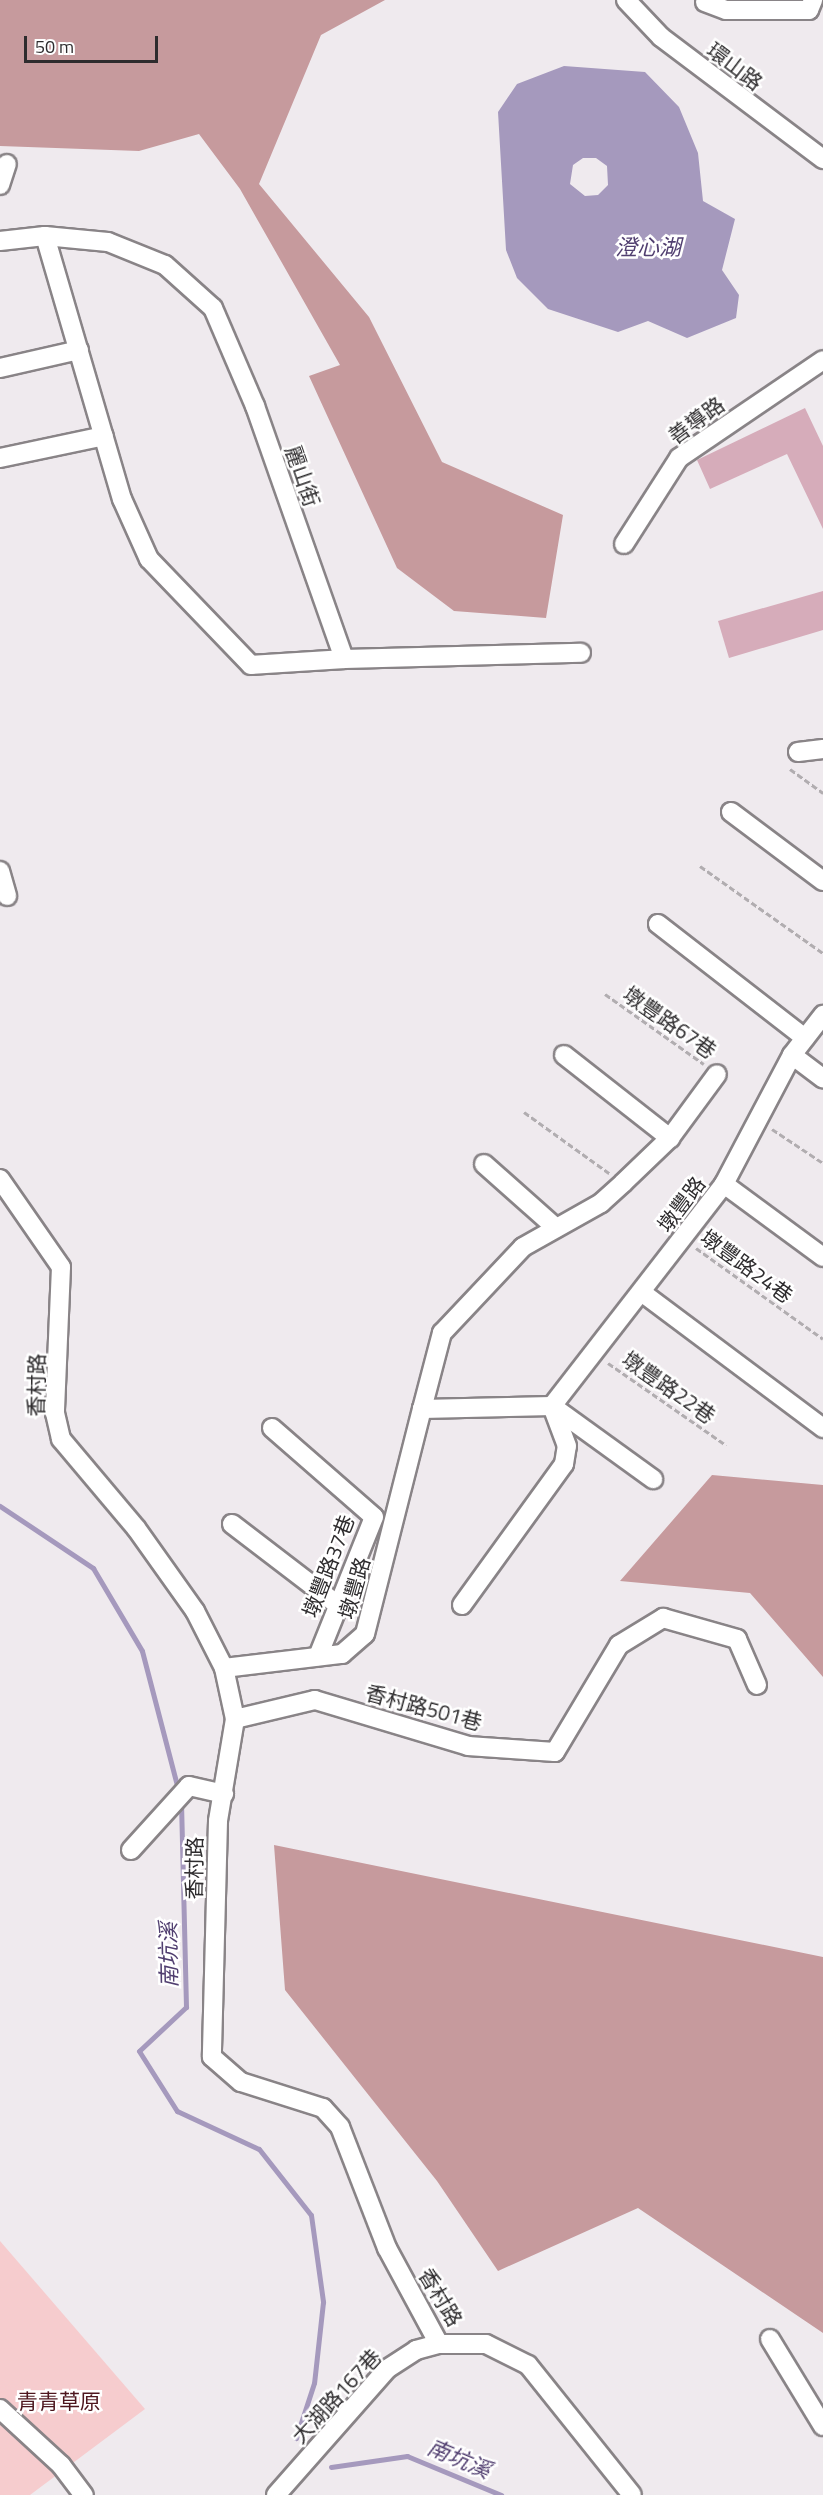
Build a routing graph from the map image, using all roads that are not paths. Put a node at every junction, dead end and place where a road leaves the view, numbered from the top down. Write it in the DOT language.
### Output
graph roads {
  1 [pos="626,0"];
  2 [pos="813,0"];
  3 [pos="704,1"];
  4 [pos="823,159"];
  5 [pos="7,164"];
  6 [pos="0,185"];
  7 [pos="45,236"];
  8 [pos="0,241"];
  9 [pos="79,350"];
  10 [pos="823,360"];
  11 [pos="0,368"];
  12 [pos="104,435"];
  13 [pos="0,458"];
  14 [pos="624,544"];
  15 [pos="581,653"];
  16 [pos="344,658"];
  17 [pos="823,749"];
  18 [pos="798,752"];
  19 [pos="731,812"];
  20 [pos="0,871"];
  21 [pos="823,881"];
  22 [pos="7,896"];
  23 [pos="658,924"];
  24 [pos="823,1015"];
  25 [pos="805,1038"];
  26 [pos="564,1055"];
  27 [pos="792,1055"];
  28 [pos="717,1074"];
  29 [pos="823,1078"];
  30 [pos="670,1138"];
  31 [pos="484,1164"];
  32 [pos="0,1179"];
  33 [pos="724,1184"];
  34 [pos="556,1228"];
  35 [pos="823,1257"];
  36 [pos="644,1294"];
  37 [pos="552,1406"];
  38 [pos="422,1409"];
  39 [pos="272,1428"];
  40 [pos="823,1428"];
  41 [pos="653,1479"];
  42 [pos="232,1524"];
  43 [pos="339,1605"];
  44 [pos="462,1605"];
  45 [pos="318,1656"];
  46 [pos="224,1668"];
  47 [pos="757,1684"];
  48 [pos="236,1719"];
  49 [pos="224,1794"];
  50 [pos="131,1850"];
  51 [pos="770,2339"];
  52 [pos="439,2344"];
  53 [pos="0,2409"];
  54 [pos="823,2426"];
  55 [pos="84,2495"];
  56 [pos="276,2495"];
  57 [pos="632,2495"];
  1 -- 4 [label="street, 環山路"];
  2 -- 3 [label="street"];
  5 -- 6 [label="street"];
  7 -- 8 [label="street, 麗山街"];
  7 -- 9 [label="street"];
  7 -- 16 [label="street, 麗山街"];
  9 -- 11 [label="street"];
  9 -- 12 [label="street"];
  10 -- 14 [label="street, 善導路"];
  12 -- 13 [label="street"];
  12 -- 16 [label="street"];
  15 -- 16 [label="street"];
  17 -- 18 [label="street"];
  19 -- 21 [label="street"];
  20 -- 22 [label="street"];
  23 -- 25 [label="street"];
  24 -- 25 [label="street, 墩豐路"];
  25 -- 27 [label="street, 墩豐路"];
  26 -- 30 [label="street"];
  27 -- 29 [label="street"];
  27 -- 33 [label="street, 墩豐路"];
  28 -- 30 [label="street, 墩豐路"];
  30 -- 34 [label="street, 墩豐路"];
  31 -- 34 [label="street"];
  32 -- 46 [label="street, 香村路"];
  33 -- 35 [label="street"];
  33 -- 36 [label="street, 墩豐路"];
  34 -- 38 [label="street, 墩豐路"];
  36 -- 37 [label="street, 墩豐路"];
  36 -- 40 [label="street"];
  37 -- 38 [label="street"];
  37 -- 41 [label="street"];
  37 -- 44 [label="street"];
  38 -- 45 [label="street, 墩豐路"];
  39 -- 43 [label="street, 墩豐路37巷"];
  42 -- 43 [label="street"];
  43 -- 45 [label="street, 墩豐路37巷"];
  45 -- 46 [label="street, 墩豐路"];
  46 -- 48 [label="street, 香村路"];
  47 -- 48 [label="street, 香村路501巷"];
  48 -- 49 [label="street, 香村路"];
  49 -- 50 [label="street"];
  49 -- 52 [label="street, 香村路"];
  51 -- 54 [label="street"];
  52 -- 56 [label="street, 大湖路167巷"];
  52 -- 57 [label="street, 香村路"];
  53 -- 55 [label="street"];
}
